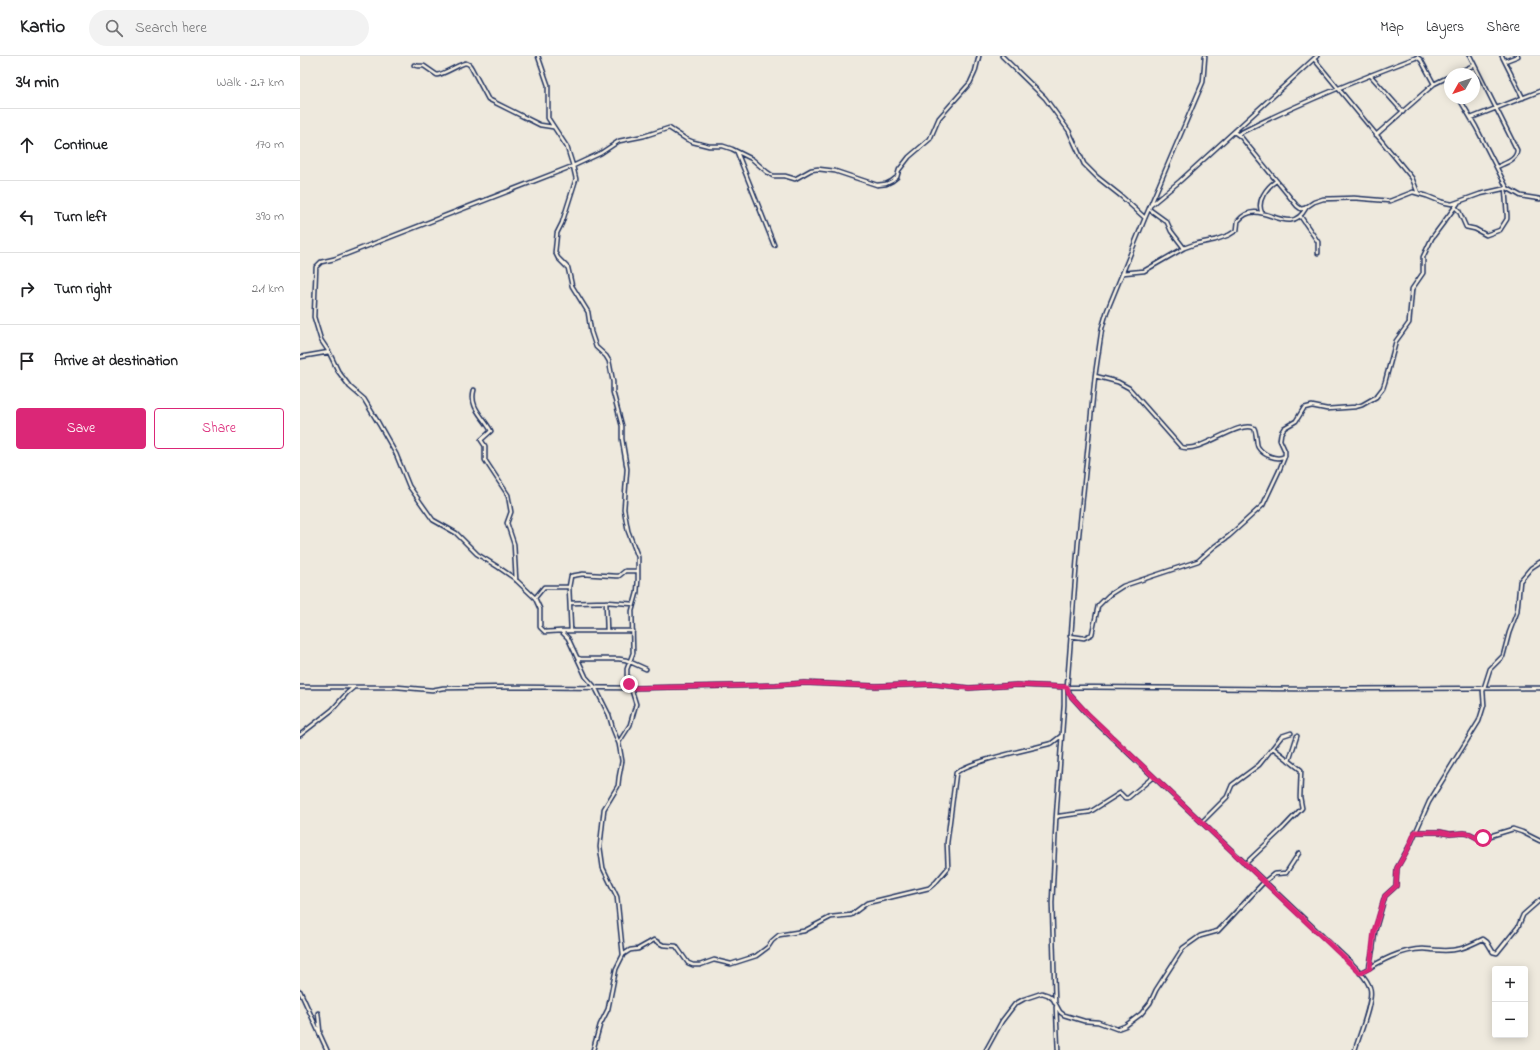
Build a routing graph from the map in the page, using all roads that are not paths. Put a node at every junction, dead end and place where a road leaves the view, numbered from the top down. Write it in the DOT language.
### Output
graph roads {
  1 [pos="538,56"];
  2 [pos="979,56"];
  3 [pos="1002,56"];
  4 [pos="1205,56"];
  5 [pos="1317,56"];
  6 [pos="1470,56"];
  7 [pos="1502,56"];
  8 [pos="1518,56"];
  9 [pos="1314,59"];
  10 [pos="1505,61"];
  11 [pos="1474,64"];
  12 [pos="414,65"];
  13 [pos="1466,68"];
  14 [pos="1370,75"];
  15 [pos="1444,80"];
  16 [pos="1434,84"];
  17 [pos="1338,88"];
  18 [pos="1540,92"];
  19 [pos="1523,98"];
  20 [pos="1463,104"];
  21 [pos="1496,108"];
  22 [pos="1403,112"];
  23 [pos="1471,118"];
  24 [pos="554,127"];
  25 [pos="1234,132"];
  26 [pos="1238,134"];
  27 [pos="1376,135"];
  28 [pos="737,152"];
  29 [pos="573,166"];
  30 [pos="1497,167"];
  31 [pos="1276,181"];
  32 [pos="1506,188"];
  33 [pos="1418,193"];
  34 [pos="1540,199"];
  35 [pos="1458,203"];
  36 [pos="1151,205"];
  37 [pos="1261,207"];
  38 [pos="1307,207"];
  39 [pos="1455,207"];
  40 [pos="1149,210"];
  41 [pos="1254,212"];
  42 [pos="1262,213"];
  43 [pos="1301,217"];
  44 [pos="1145,218"];
  45 [pos="774,245"];
  46 [pos="1184,248"];
  47 [pos="1318,253"];
  48 [pos="1123,273"];
  49 [pos="329,352"];
  50 [pos="300,357"];
  51 [pos="1095,376"];
  52 [pos="474,390"];
  53 [pos="1285,456"];
  54 [pos="1540,562"];
  55 [pos="637,571"];
  56 [pos="516,580"];
  57 [pos="569,587"];
  58 [pos="535,598"];
  59 [pos="606,602"];
  60 [pos="570,603"];
  61 [pos="634,604"];
  62 [pos="571,631"];
  63 [pos="607,631"];
  64 [pos="633,631"];
  65 [pos="561,632"];
  66 [pos="1070,636"];
  67 [pos="577,658"];
  68 [pos="630,662"];
  69 [pos="646,669"];
  70 [pos="300,687"];
  71 [pos="354,687"];
  72 [pos="595,687"];
  73 [pos="1065,687"];
  74 [pos="631,688"];
  75 [pos="1484,688"];
  76 [pos="1540,688"];
  77 [pos="1291,733"];
  78 [pos="300,734"];
  79 [pos="1062,736"];
  80 [pos="1297,736"];
  81 [pos="619,744"];
  82 [pos="1273,748"];
  83 [pos="1289,761"];
  84 [pos="1153,777"];
  85 [pos="1056,818"];
  86 [pos="1202,822"];
  87 [pos="1415,832"];
  88 [pos="1540,841"];
  89 [pos="1299,853"];
  90 [pos="1245,864"];
  91 [pos="1264,882"];
  92 [pos="1540,900"];
  93 [pos="623,955"];
  94 [pos="1370,968"];
  95 [pos="1360,973"];
  96 [pos="300,991"];
  97 [pos="1055,1002"];
  98 [pos="318,1013"];
  99 [pos="320,1033"];
  100 [pos="327,1050"];
  101 [pos="593,1050"];
  102 [pos="986,1050"];
  103 [pos="1058,1050"];
  104 [pos="1355,1050"];
  1 -- 24 [label="street"];
  2 -- 28 [label="street"];
  3 -- 44 [label="street"];
  4 -- 36 [label="street"];
  5 -- 9 [label="street"];
  6 -- 11 [label="street"];
  7 -- 10 [label="street"];
  8 -- 10 [label="street"];
  9 -- 17 [label="street"];
  9 -- 25 [label="street"];
  10 -- 19 [label="street"];
  11 -- 13 [label="street"];
  11 -- 21 [label="street"];
  12 -- 24 [label="street"];
  14 -- 16 [label="street"];
  14 -- 17 [label="street"];
  14 -- 22 [label="street"];
  15 -- 16 [label="street"];
  16 -- 22 [label="street"];
  17 -- 26 [label="street"];
  17 -- 27 [label="street"];
  18 -- 19 [label="street"];
  19 -- 21 [label="street"];
  20 -- 23 [label="street"];
  21 -- 23 [label="street"];
  21 -- 30 [label="street"];
  22 -- 27 [label="street"];
  23 -- 30 [label="street"];
  24 -- 29 [label="street"];
  25 -- 26 [label="street"];
  25 -- 36 [label="street"];
  26 -- 31 [label="street"];
  27 -- 33 [label="street"];
  28 -- 29 [label="street"];
  28 -- 45 [label="street"];
  29 -- 49 [label="street"];
  29 -- 55 [label="street"];
  30 -- 32 [label="street"];
  31 -- 37 [label="street"];
  31 -- 38 [label="street"];
  32 -- 34 [label="street"];
  32 -- 35 [label="street"];
  32 -- 39 [label="street"];
  33 -- 35 [label="street"];
  33 -- 38 [label="street"];
  35 -- 39 [label="street"];
  36 -- 40 [label="street"];
  37 -- 41 [label="street"];
  37 -- 42 [label="street"];
  38 -- 43 [label="street"];
  39 -- 53 [label="street"];
  40 -- 44 [label="street"];
  40 -- 46 [label="street"];
  41 -- 42 [label="street"];
  41 -- 46 [label="street"];
  42 -- 43 [label="street"];
  43 -- 47 [label="street"];
  44 -- 48 [label="street"];
  46 -- 48 [label="street"];
  48 -- 51 [label="street"];
  49 -- 50 [label="street"];
  49 -- 56 [label="street"];
  51 -- 53 [label="street"];
  51 -- 66 [label="street"];
  52 -- 56 [label="street"];
  53 -- 66 [label="street"];
  54 -- 75 [label="street"];
  55 -- 57 [label="street"];
  55 -- 61 [label="street"];
  56 -- 58 [label="street"];
  57 -- 58 [label="street"];
  57 -- 60 [label="street"];
  58 -- 65 [label="street"];
  59 -- 60 [label="street"];
  59 -- 61 [label="street"];
  59 -- 63 [label="street"];
  60 -- 62 [label="street"];
  61 -- 64 [label="street"];
  62 -- 63 [label="street"];
  62 -- 65 [label="street"];
  63 -- 64 [label="street"];
  64 -- 68 [label="street"];
  65 -- 67 [label="street"];
  66 -- 73 [label="street"];
  67 -- 68 [label="street"];
  67 -- 72 [label="street"];
  68 -- 69 [label="street"];
  68 -- 74 [label="street"];
  70 -- 71 [label="street"];
  71 -- 72 [label="street"];
  71 -- 78 [label="street"];
  72 -- 74 [label="street"];
  72 -- 81 [label="street"];
  73 -- 74 [label="street"];
  73 -- 75 [label="street"];
  73 -- 79 [label="street"];
  73 -- 84 [label="street"];
  74 -- 81 [label="street"];
  75 -- 76 [label="street"];
  75 -- 87 [label="street"];
  77 -- 82 [label="street"];
  79 -- 85 [label="street"];
  79 -- 93 [label="street"];
  80 -- 83 [label="street"];
  81 -- 93 [label="street"];
  82 -- 83 [label="street"];
  82 -- 86 [label="street"];
  83 -- 90 [label="street"];
  84 -- 85 [label="street"];
  84 -- 86 [label="street"];
  85 -- 97 [label="street"];
  86 -- 90 [label="street"];
  87 -- 88 [label="street"];
  87 -- 94 [label="street"];
  89 -- 91 [label="street"];
  90 -- 91 [label="street"];
  91 -- 95 [label="street"];
  91 -- 97 [label="street"];
  92 -- 94 [label="street"];
  93 -- 101 [label="street"];
  94 -- 95 [label="street"];
  95 -- 104 [label="street"];
  96 -- 99 [label="street"];
  97 -- 102 [label="street"];
  97 -- 103 [label="street"];
  98 -- 99 [label="street"];
  99 -- 100 [label="street"];
}
